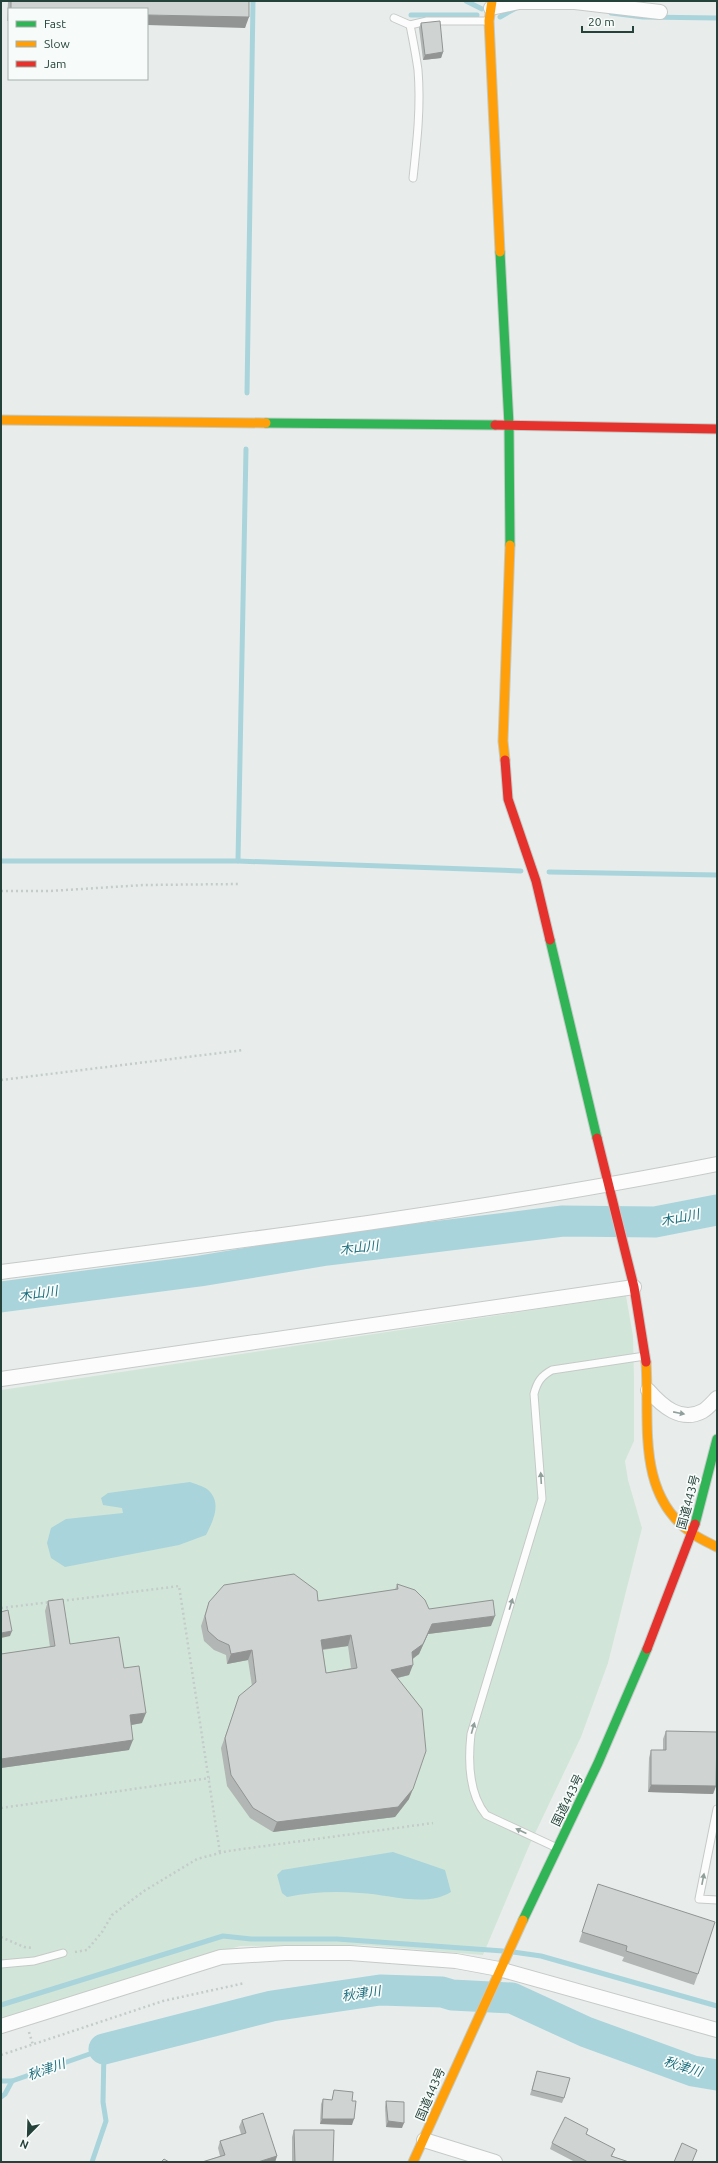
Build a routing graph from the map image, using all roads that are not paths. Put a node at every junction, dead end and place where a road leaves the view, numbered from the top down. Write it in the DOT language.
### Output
graph roads {
  1 [pos="491,10"];
  2 [pos="660,12"];
  3 [pos="394,18"];
  4 [pos="410,25"];
  5 [pos="413,178"];
  6 [pos="1,420"];
  7 [pos="509,425"];
  8 [pos="717,429"];
  9 [pos="717,1164"];
  10 [pos="608,1185"];
  11 [pos="1,1272"];
  12 [pos="633,1282"];
  13 [pos="646,1356"];
  14 [pos="1,1379"];
  15 [pos="648,1390"];
  16 [pos="717,1398"];
  17 [pos="717,1439"];
  18 [pos="692,1534"];
  19 [pos="717,1547"];
  20 [pos="717,1809"];
  21 [pos="557,1848"];
  22 [pos="717,1900"];
  23 [pos="63,1953"];
  24 [pos="1,1964"];
  25 [pos="502,1964"];
  26 [pos="1,2026"];
  27 [pos="717,2030"];
  28 [pos="424,2140"];
  29 [pos="413,2162"];
  30 [pos="495,2162"];
  1 -- 2 [label="street"];
  1 -- 4 [label="lane"];
  1 -- 7 [label="main road"];
  3 -- 4 [label="lane"];
  4 -- 5 [label="lane"];
  6 -- 7 [label="main road"];
  7 -- 8 [label="main road"];
  7 -- 10 [label="main road"];
  9 -- 10 [label="street"];
  10 -- 11 [label="street"];
  10 -- 12 [label="main road"];
  12 -- 13 [label="main road"];
  12 -- 14 [label="street"];
  13 -- 15 [label="main road"];
  21 -- 13 [label="lane, one-way"];
  15 -- 16 [label="street, one-way"];
  15 -- 18 [label="main road"];
  17 -- 18 [label="main road, 国道443号"];
  18 -- 19 [label="main road"];
  18 -- 21 [label="main road, 国道443号"];
  22 -- 20 [label="lane, one-way"];
  21 -- 25 [label="main road, 国道443号"];
  23 -- 24 [label="lane"];
  25 -- 26 [label="street"];
  25 -- 27 [label="street"];
  25 -- 28 [label="main road, 国道443号"];
  28 -- 29 [label="main road, 国道443号"];
  28 -- 30 [label="street"];
}
